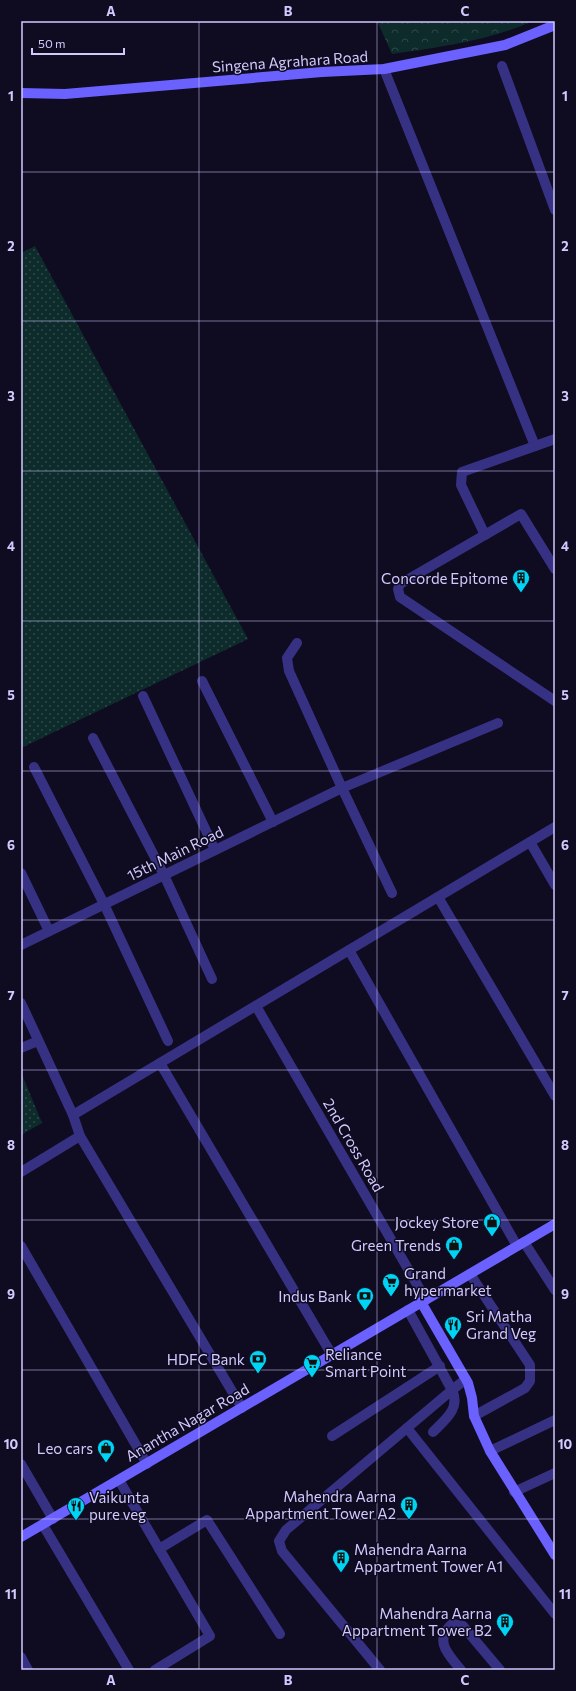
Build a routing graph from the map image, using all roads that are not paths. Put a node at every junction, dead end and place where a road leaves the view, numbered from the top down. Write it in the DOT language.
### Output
graph roads {
  1 [pos="555,25"];
  2 [pos="502,66"];
  3 [pos="384,69"];
  4 [pos="21,93"];
  5 [pos="555,210"];
  6 [pos="555,439"];
  7 [pos="536,446"];
  8 [pos="485,535"];
  9 [pos="555,569"];
  10 [pos="297,643"];
  11 [pos="202,681"];
  12 [pos="143,696"];
  13 [pos="555,701"];
  14 [pos="498,723"];
  15 [pos="93,738"];
  16 [pos="34,766"];
  17 [pos="342,788"];
  18 [pos="273,822"];
  19 [pos="555,827"];
  20 [pos="530,842"];
  21 [pos="215,850"];
  22 [pos="21,873"];
  23 [pos="164,875"];
  24 [pos="555,885"];
  25 [pos="392,893"];
  26 [pos="438,897"];
  27 [pos="104,904"];
  28 [pos="49,931"];
  29 [pos="21,945"];
  30 [pos="349,950"];
  31 [pos="212,979"];
  32 [pos="21,1003"];
  33 [pos="256,1006"];
  34 [pos="38,1041"];
  35 [pos="168,1041"];
  36 [pos="21,1048"];
  37 [pos="160,1063"];
  38 [pos="555,1096"];
  39 [pos="73,1115"];
  40 [pos="80,1136"];
  41 [pos="21,1172"];
  42 [pos="555,1224"];
  43 [pos="520,1244"];
  44 [pos="21,1246"];
  45 [pos="470,1274"];
  46 [pos="555,1290"];
  47 [pos="423,1301"];
  48 [pos="408,1310"];
  49 [pos="332,1355"];
  50 [pos="440,1366"];
  51 [pos="466,1379"];
  52 [pos="452,1390"];
  53 [pos="242,1408"];
  54 [pos="474,1416"];
  55 [pos="555,1420"];
  56 [pos="407,1428"];
  57 [pos="433,1432"];
  58 [pos="332,1436"];
  59 [pos="490,1451"];
  60 [pos="21,1464"];
  61 [pos="147,1464"];
  62 [pos="555,1473"];
  63 [pos="119,1480"];
  64 [pos="514,1492"];
  65 [pos="53,1519"];
  66 [pos="43,1525"];
  67 [pos="21,1537"];
  68 [pos="160,1549"];
  69 [pos="555,1555"];
  70 [pos="555,1614"];
  71 [pos="280,1634"];
  72 [pos="21,1657"];
  73 [pos="28,1670"];
  74 [pos="129,1670"];
  75 [pos="155,1670"];
  76 [pos="380,1670"];
  77 [pos="461,1670"];
  78 [pos="500,1670"];
  1 -- 3 [label="street, Singena Agrahara Road"];
  2 -- 5 [label="street"];
  3 -- 4 [label="street, Singena Agrahara Road"];
  3 -- 7 [label="street"];
  6 -- 7 [label="street"];
  7 -- 8 [label="street"];
  8 -- 9 [label="street"];
  8 -- 13 [label="street"];
  10 -- 17 [label="street"];
  11 -- 18 [label="street"];
  12 -- 21 [label="street"];
  14 -- 17 [label="street, 15th Main Road"];
  15 -- 23 [label="street"];
  16 -- 27 [label="street"];
  17 -- 18 [label="street, 15th Main Road"];
  17 -- 25 [label="street"];
  18 -- 21 [label="street, 15th Main Road"];
  19 -- 20 [label="street"];
  20 -- 24 [label="street"];
  20 -- 26 [label="street"];
  21 -- 23 [label="street, 15th Main Road"];
  22 -- 28 [label="street"];
  23 -- 27 [label="street, 15th Main Road"];
  23 -- 31 [label="street"];
  26 -- 30 [label="street"];
  26 -- 38 [label="street"];
  27 -- 28 [label="street, 15th Main Road"];
  27 -- 35 [label="street"];
  28 -- 29 [label="street, 15th Main Road"];
  30 -- 33 [label="street"];
  30 -- 43 [label="street"];
  32 -- 34 [label="street"];
  33 -- 37 [label="street"];
  33 -- 47 [label="street, 2nd Cross Road"];
  34 -- 36 [label="street"];
  34 -- 39 [label="street"];
  37 -- 39 [label="street"];
  37 -- 49 [label="street"];
  39 -- 40 [label="street"];
  40 -- 41 [label="street"];
  40 -- 53 [label="street"];
  42 -- 43 [label="street, Anantha Nagar Road"];
  43 -- 45 [label="street, Anantha Nagar Road"];
  43 -- 46 [label="street"];
  44 -- 61 [label="street"];
  45 -- 47 [label="street, Anantha Nagar Road"];
  45 -- 54 [label="street"];
  47 -- 48 [label="street, Anantha Nagar Road"];
  47 -- 51 [label="street"];
  48 -- 49 [label="street, Anantha Nagar Road"];
  48 -- 50 [label="street"];
  49 -- 53 [label="street, Anantha Nagar Road"];
  50 -- 52 [label="street"];
  50 -- 58 [label="street"];
  51 -- 52 [label="street"];
  51 -- 54 [label="street"];
  52 -- 56 [label="street"];
  52 -- 57 [label="street"];
  53 -- 61 [label="street, Anantha Nagar Road"];
  54 -- 59 [label="street"];
  55 -- 59 [label="street"];
  56 -- 70 [label="street"];
  56 -- 76 [label="street"];
  59 -- 64 [label="street"];
  60 -- 65 [label="street"];
  61 -- 63 [label="street, Anantha Nagar Road"];
  62 -- 64 [label="street"];
  63 -- 65 [label="street, Anantha Nagar Road"];
  63 -- 68 [label="street"];
  64 -- 69 [label="street"];
  65 -- 66 [label="street, Anantha Nagar Road"];
  66 -- 67 [label="street, Anantha Nagar Road"];
  66 -- 74 [label="street"];
  68 -- 71 [label="street"];
  68 -- 75 [label="street"];
  72 -- 73 [label="street"];
  77 -- 78 [label="street"];
}
